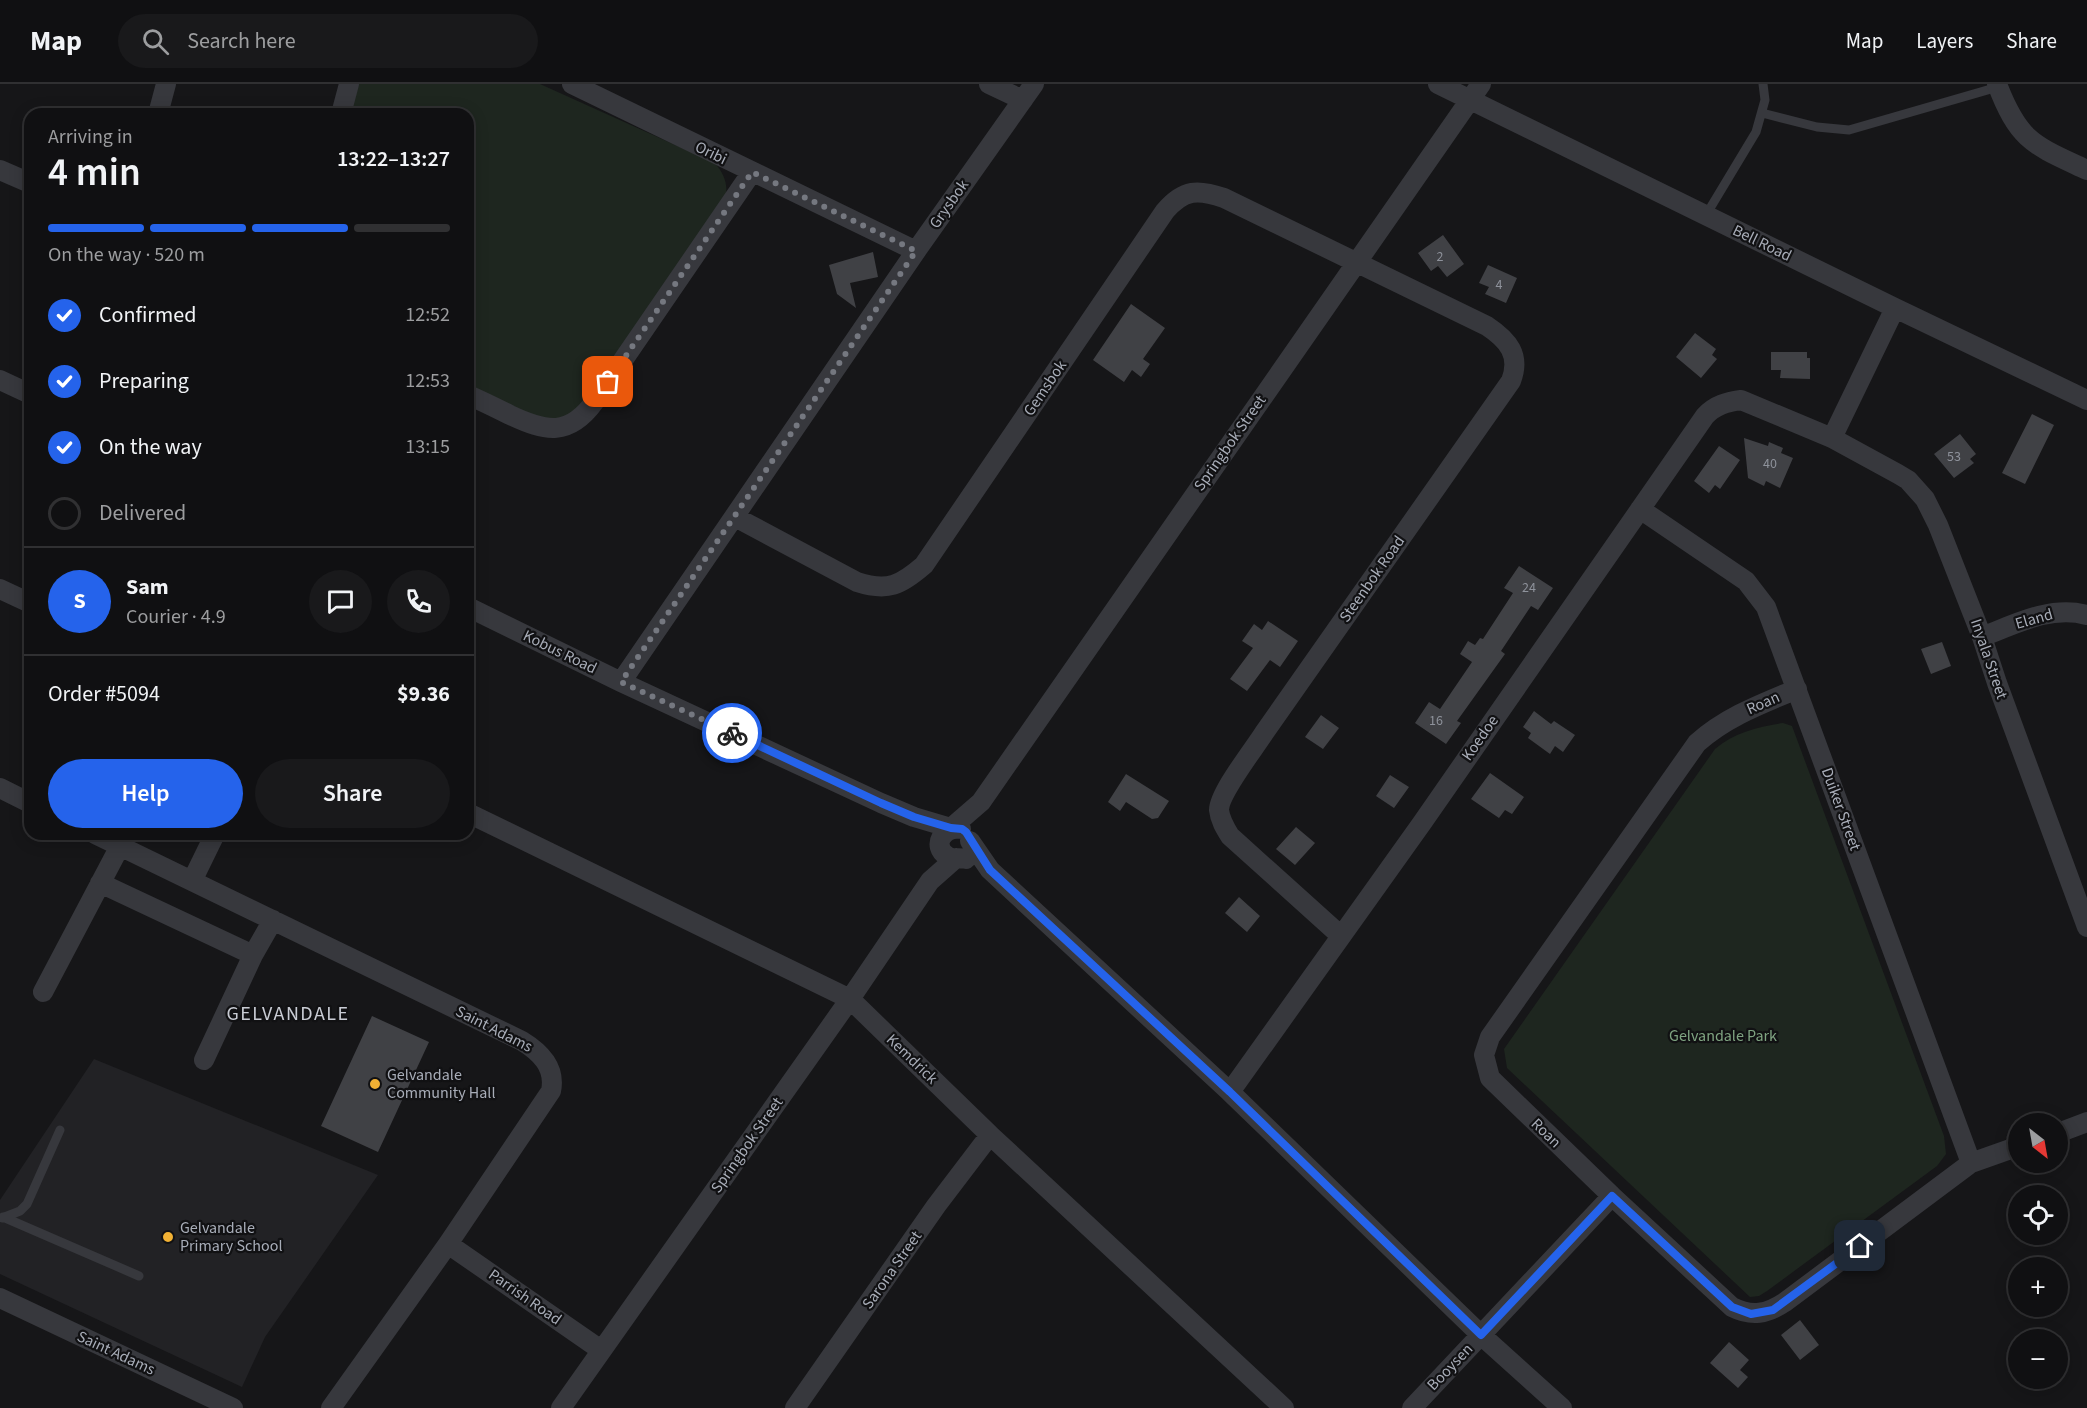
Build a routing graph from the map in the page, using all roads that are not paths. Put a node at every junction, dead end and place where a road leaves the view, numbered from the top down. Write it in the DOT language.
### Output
graph roads {
  1 [pos="166,84"];
  2 [pos="349,84"];
  3 [pos="572,84"];
  4 [pos="988,84"];
  5 [pos="1034,84"];
  6 [pos="1438,84"];
  7 [pos="1481,84"];
  8 [pos="1763,84"];
  9 [pos="1998,85"];
  10 [pos="1023,100"];
  11 [pos="1470,100"];
  12 [pos="160,108"];
  13 [pos="343,108"];
  14 [pos="1762,113"];
  15 [pos="0,170"];
  16 [pos="2087,170"];
  17 [pos="752,172"];
  18 [pos="24,180"];
  19 [pos="1707,215"];
  20 [pos="916,251"];
  21 [pos="1355,263"];
  22 [pos="1895,308"];
  23 [pos="0,380"];
  24 [pos="24,391"];
  25 [pos="474,398"];
  26 [pos="2087,399"];
  27 [pos="1741,400"];
  28 [pos="1832,438"];
  29 [pos="1640,509"];
  30 [pos="735,518"];
  31 [pos="0,589"];
  32 [pos="24,600"];
  33 [pos="474,610"];
  34 [pos="2087,615"];
  35 [pos="1982,636"];
  36 [pos="621,682"];
  37 [pos="1797,688"];
  38 [pos="0,788"];
  39 [pos="24,800"];
  40 [pos="474,816"];
  41 [pos="107,840"];
  42 [pos="212,840"];
  43 [pos="956,844"];
  44 [pos="120,846"];
  45 [pos="192,881"];
  46 [pos="100,883"];
  47 [pos="273,920"];
  48 [pos="2087,927"];
  49 [pos="1341,936"];
  50 [pos="253,955"];
  51 [pos="43,992"];
  52 [pos="850,999"];
  53 [pos="204,1060"];
  54 [pos="1230,1092"];
  55 [pos="2087,1122"];
  56 [pos="2068,1129"];
  57 [pos="60,1130"];
  58 [pos="990,1135"];
  59 [pos="2008,1150"];
  60 [pos="1971,1163"];
  61 [pos="1612,1196"];
  62 [pos="2,1218"];
  63 [pos="448,1244"];
  64 [pos="139,1276"];
  65 [pos="2,1304"];
  66 [pos="1481,1335"];
  67 [pos="601,1350"];
  68 [pos="233,1408"];
  69 [pos="331,1408"];
  70 [pos="561,1408"];
  71 [pos="795,1408"];
  72 [pos="1284,1408"];
  73 [pos="1412,1408"];
  74 [pos="1562,1408"];
  1 -- 12 [label="street"];
  2 -- 13 [label="street"];
  3 -- 17 [label="street, Oribi"];
  4 -- 10 [label="street"];
  5 -- 10 [label="street, Grysbok"];
  6 -- 11 [label="street, Bell Road"];
  7 -- 11 [label="street, Springbok Street"];
  8 -- 14 [label="lane"];
  9 -- 14 [label="lane"];
  9 -- 16 [label="street"];
  10 -- 20 [label="street, Grysbok"];
  11 -- 19 [label="street, Bell Road"];
  11 -- 21 [label="street, Springbok Street"];
  14 -- 19 [label="lane"];
  15 -- 18 [label="street"];
  17 -- 20 [label="street, Oribi"];
  17 -- 25 [label="street"];
  19 -- 22 [label="street, Bell Road"];
  20 -- 30 [label="street, Grysbok"];
  21 -- 30 [label="street, Gemsbok"];
  21 -- 43 [label="street, Springbok Street"];
  21 -- 49 [label="street, Steenbok Road"];
  22 -- 26 [label="street, Bell Road"];
  22 -- 28 [label="street"];
  23 -- 24 [label="street"];
  27 -- 28 [label="street, Inyala Street"];
  27 -- 29 [label="street, Koedoe"];
  28 -- 35 [label="street, Inyala Street"];
  29 -- 37 [label="street, Duiker Street"];
  29 -- 49 [label="street, Koedoe"];
  30 -- 36 [label="street, Grysbok"];
  31 -- 32 [label="street"];
  33 -- 36 [label="street, Kobus Road"];
  34 -- 35 [label="street, Eland"];
  35 -- 48 [label="street, Inyala Street"];
  36 -- 43 [label="street, Kobus Road"];
  37 -- 60 [label="street, Duiker Street"];
  37 -- 61 [label="street, Roan"];
  38 -- 39 [label="street"];
  40 -- 52 [label="street, Kemdrick"];
  41 -- 44 [label="street, Saint Adams"];
  42 -- 45 [label="street"];
  43 -- 52 [label="street, Springbok Street"];
  43 -- 54 [label="street, Kobus Road"];
  44 -- 45 [label="street, Saint Adams"];
  44 -- 46 [label="street"];
  45 -- 47 [label="street, Saint Adams"];
  46 -- 50 [label="street"];
  46 -- 51 [label="street"];
  47 -- 50 [label="street"];
  47 -- 63 [label="street, Saint Adams"];
  49 -- 54 [label="street, Koedoe"];
  50 -- 53 [label="street"];
  52 -- 58 [label="street, Kemdrick"];
  52 -- 67 [label="street, Springbok Street"];
  54 -- 66 [label="street"];
  55 -- 56 [label="street"];
  57 -- 62 [label="lane"];
  58 -- 71 [label="street, Sarona Street"];
  58 -- 72 [label="street, Kemdrick"];
  59 -- 60 [label="street, Roan"];
  60 -- 61 [label="street, Roan"];
  61 -- 66 [label="street, Booysen"];
  62 -- 64 [label="lane"];
  63 -- 67 [label="street, Parrish Road"];
  63 -- 69 [label="street, Saint Adams"];
  65 -- 68 [label="street, Saint Adams"];
  66 -- 73 [label="street, Booysen"];
  66 -- 74 [label="street"];
  67 -- 70 [label="street, Springbok Street"];
}
